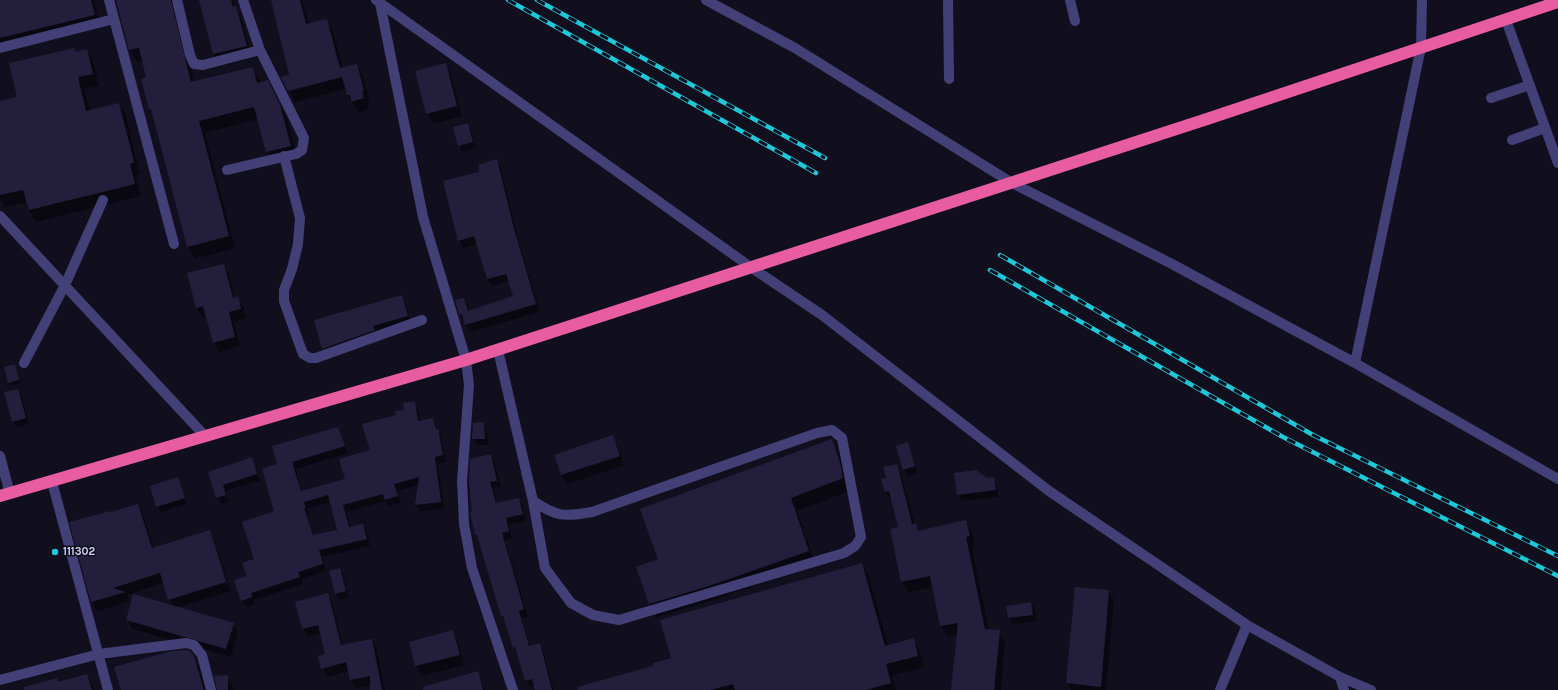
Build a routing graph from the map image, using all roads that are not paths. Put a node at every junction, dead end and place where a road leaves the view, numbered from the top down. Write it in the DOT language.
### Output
graph roads {
  1 [pos="109,0"];
  2 [pos="177,0"];
  3 [pos="242,0"];
  4 [pos="706,0"];
  5 [pos="948,0"];
  6 [pos="1070,0"];
  7 [pos="1422,0"];
  8 [pos="378,1"];
  9 [pos="1558,2"];
  10 [pos="114,19"];
  11 [pos="1506,20"];
  12 [pos="1075,21"];
  13 [pos="1422,47"];
  14 [pos="0,48"];
  15 [pos="260,50"];
  16 [pos="949,79"];
  17 [pos="1530,85"];
  18 [pos="1491,98"];
  19 [pos="1545,128"];
  20 [pos="1512,140"];
  21 [pos="284,156"];
  22 [pos="1558,162"];
  23 [pos="227,170"];
  24 [pos="1012,183"];
  25 [pos="103,200"];
  26 [pos="0,216"];
  27 [pos="174,244"];
  28 [pos="752,268"];
  29 [pos="65,285"];
  30 [pos="422,320"];
  31 [pos="498,350"];
  32 [pos="466,360"];
  33 [pos="24,363"];
  34 [pos="1355,363"];
  35 [pos="205,436"];
  36 [pos="0,456"];
  37 [pos="1558,479"];
  38 [pos="52,482"];
  39 [pos="5,495"];
  40 [pos="533,501"];
  41 [pos="1248,625"];
  42 [pos="99,654"];
  43 [pos="1340,677"];
  44 [pos="0,680"];
  45 [pos="108,690"];
  46 [pos="211,690"];
  47 [pos="514,690"];
  48 [pos="1220,690"];
  49 [pos="1344,690"];
  50 [pos="1370,690"];
  1 -- 10 [label="street"];
  2 -- 15 [label="street"];
  3 -- 15 [label="street"];
  4 -- 24 [label="street"];
  5 -- 16 [label="street"];
  6 -- 12 [label="street"];
  7 -- 13 [label="street"];
  8 -- 28 [label="street"];
  8 -- 32 [label="street"];
  9 -- 11 [label="highway"];
  10 -- 14 [label="street"];
  10 -- 27 [label="street"];
  11 -- 13 [label="highway"];
  11 -- 17 [label="street"];
  13 -- 24 [label="highway"];
  13 -- 34 [label="street"];
  15 -- 21 [label="street"];
  17 -- 18 [label="street"];
  17 -- 19 [label="street"];
  19 -- 20 [label="street"];
  19 -- 22 [label="street"];
  21 -- 23 [label="street"];
  21 -- 30 [label="street"];
  24 -- 28 [label="highway"];
  24 -- 34 [label="street"];
  25 -- 29 [label="street"];
  26 -- 29 [label="street"];
  28 -- 31 [label="highway"];
  28 -- 41 [label="street"];
  29 -- 33 [label="street"];
  29 -- 35 [label="street"];
  31 -- 32 [label="highway"];
  31 -- 40 [label="street"];
  32 -- 35 [label="highway"];
  32 -- 47 [label="street"];
  34 -- 37 [label="street"];
  35 -- 38 [label="highway"];
  36 -- 39 [label="street"];
  38 -- 39 [label="highway"];
  38 -- 42 [label="street"];
  40 -- 40 [label="street"];
  41 -- 43 [label="street"];
  41 -- 48 [label="street"];
  42 -- 44 [label="street"];
  42 -- 45 [label="street"];
  42 -- 46 [label="street"];
  43 -- 49 [label="street"];
  43 -- 50 [label="street"];
}
